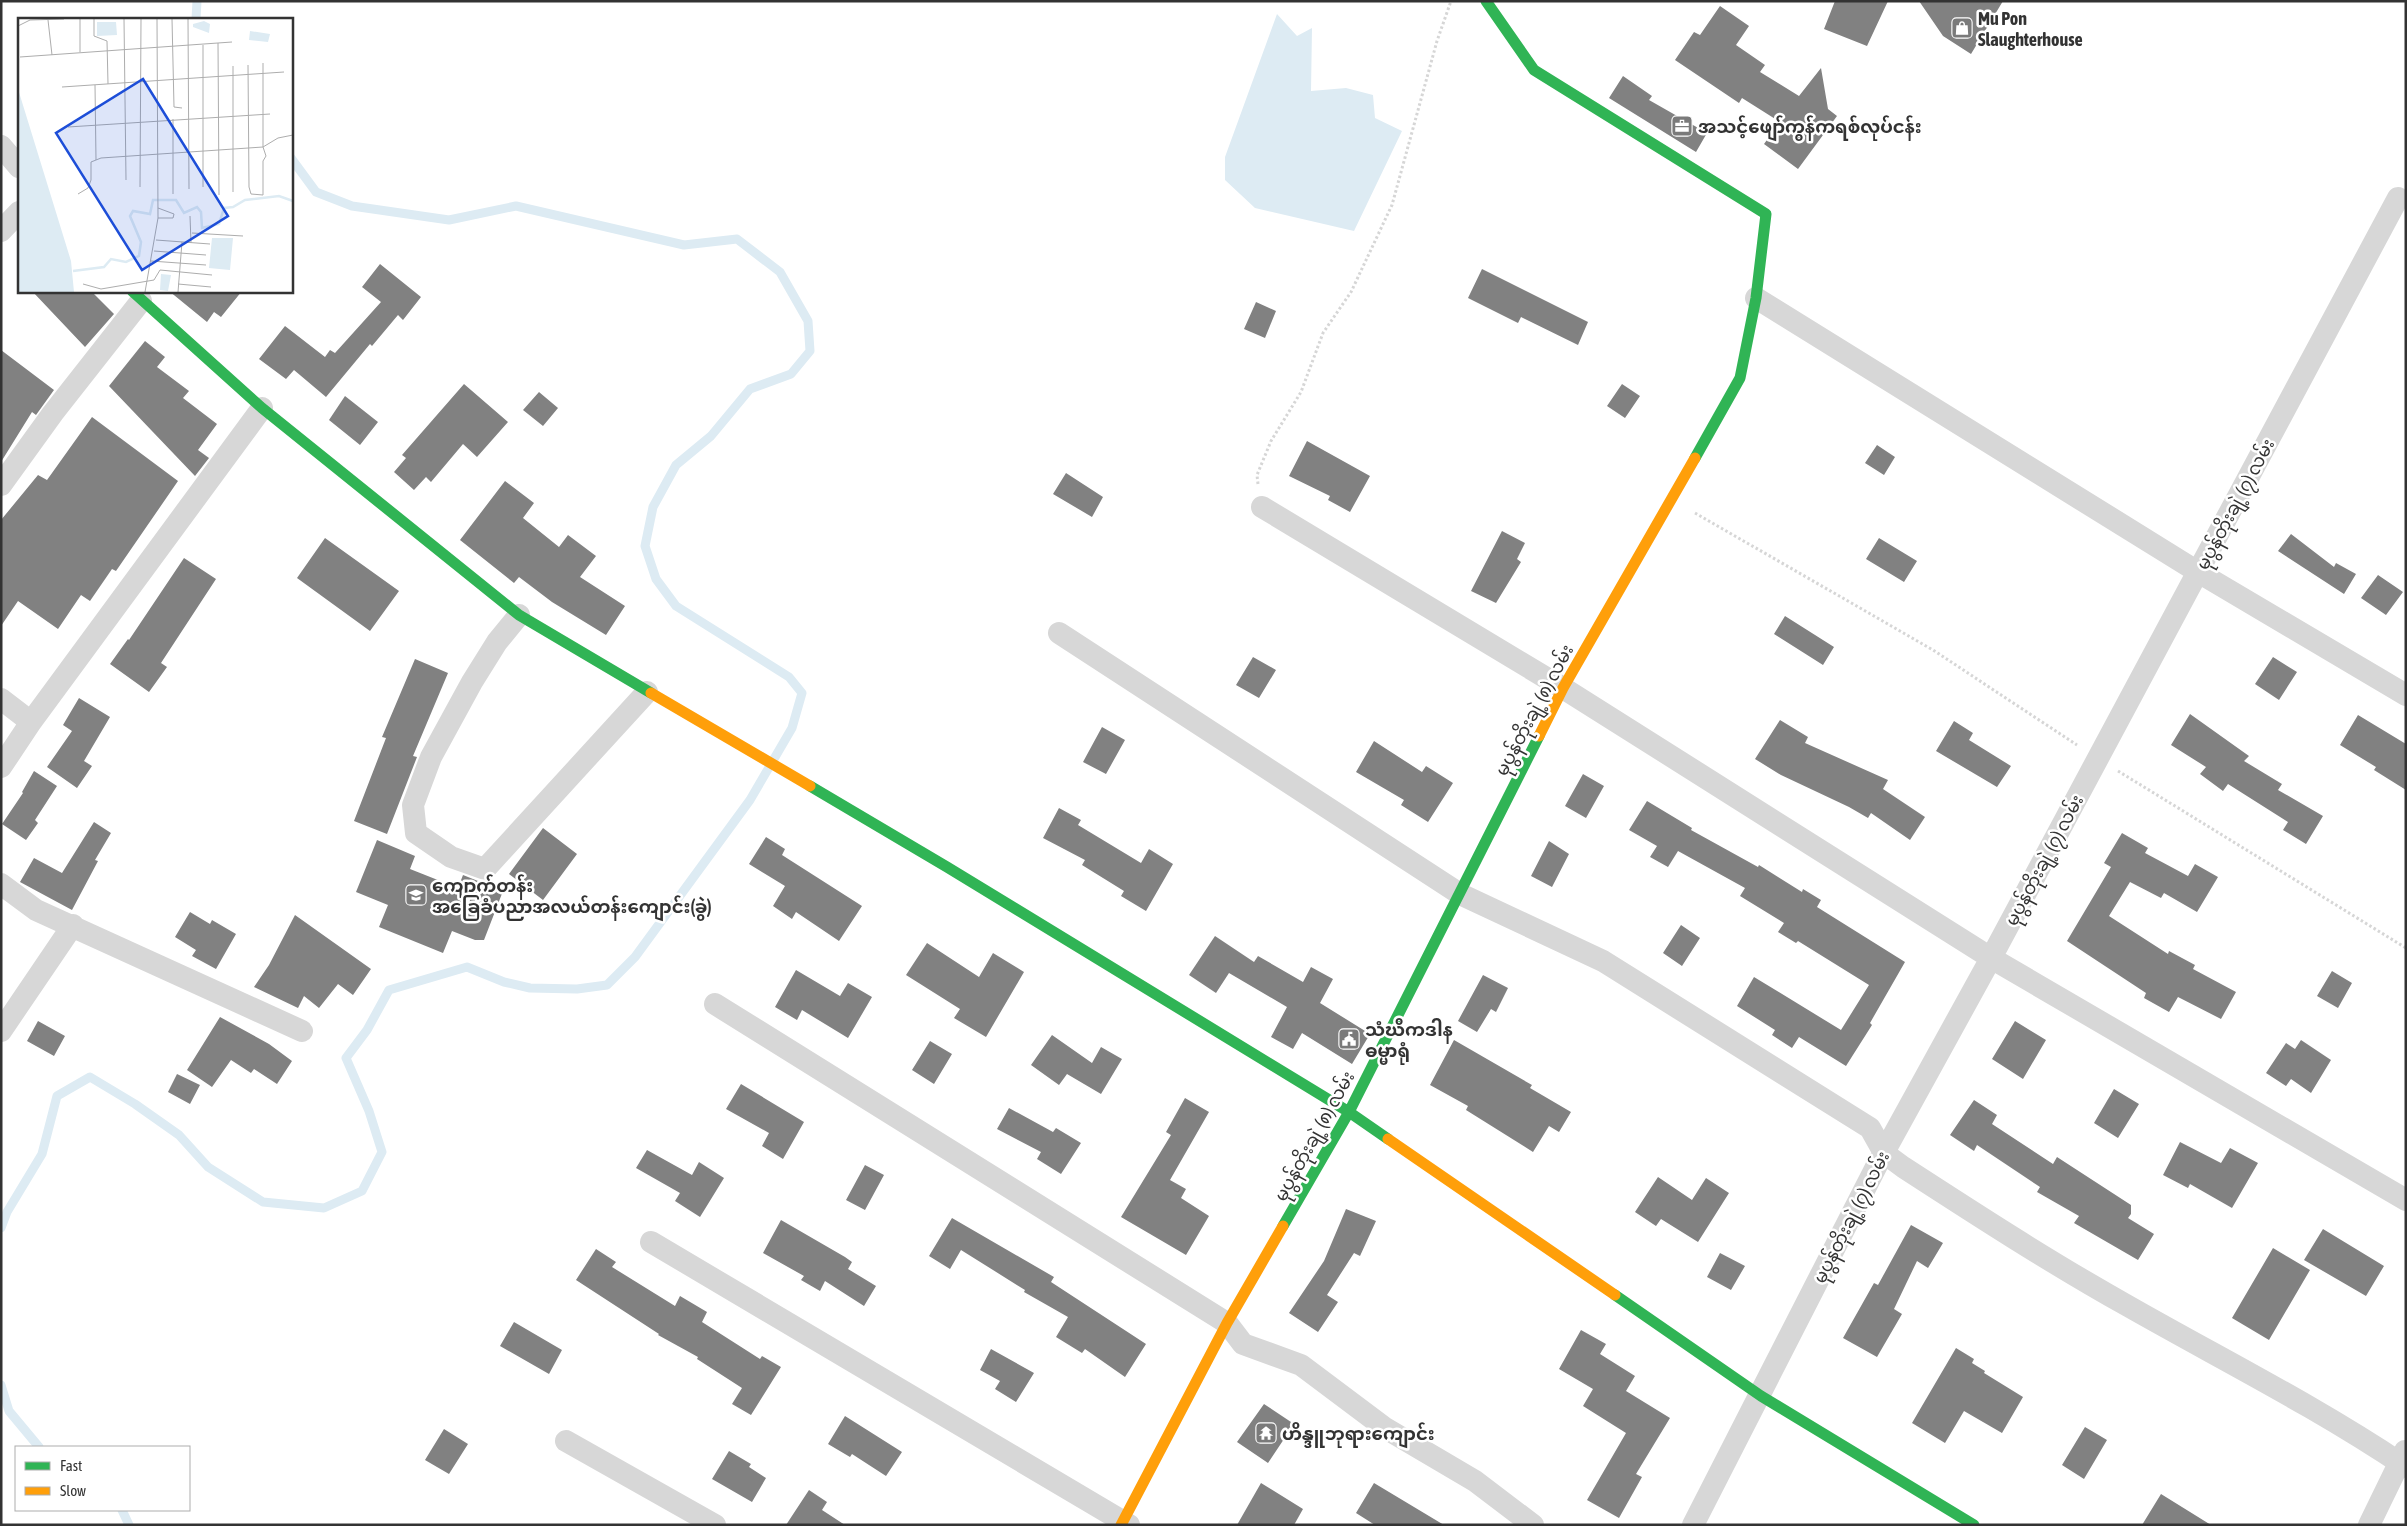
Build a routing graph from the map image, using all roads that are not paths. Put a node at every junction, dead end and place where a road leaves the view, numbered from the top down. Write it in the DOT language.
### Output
graph roads {
  1 [pos="1486,1"];
  2 [pos="1,146"];
  3 [pos="18,166"];
  4 [pos="2398,198"];
  5 [pos="18,213"];
  6 [pos="1,231"];
  7 [pos="136,296"];
  8 [pos="1756,298"];
  9 [pos="262,408"];
  10 [pos="1,485"];
  11 [pos="1262,507"];
  12 [pos="2198,572"];
  13 [pos="519,615"];
  14 [pos="1059,633"];
  15 [pos="1563,688"];
  16 [pos="647,692"];
  17 [pos="2406,695"];
  18 [pos="1,699"];
  19 [pos="31,722"];
  20 [pos="1,767"];
  21 [pos="1,884"];
  22 [pos="1460,894"];
  23 [pos="73,925"];
  24 [pos="1991,958"];
  25 [pos="715,1004"];
  26 [pos="1,1031"];
  27 [pos="302,1031"];
  28 [pos="1349,1112"];
  29 [pos="1884,1153"];
  30 [pos="2406,1200"];
  31 [pos="651,1242"];
  32 [pos="1227,1323"];
  33 [pos="1761,1396"];
  34 [pos="566,1441"];
  35 [pos="2404,1460"];
  36 [pos="1124,1524"];
  37 [pos="715,1525"];
  38 [pos="1533,1525"];
  39 [pos="1693,1525"];
  40 [pos="1974,1525"];
  41 [pos="2368,1525"];
  1 -- 8 [label="street, မုပွန်တိုးချဲ့ (၈) လမ်း"];
  2 -- 3 [label="street"];
  4 -- 12 [label="street, မုပွန်တိုးချဲ့ (၇) လမ်း"];
  5 -- 6 [label="street"];
  7 -- 9 [label="street"];
  7 -- 10 [label="street"];
  8 -- 12 [label="street"];
  8 -- 15 [label="street, မုပွန်တိုးချဲ့ (၈) လမ်း"];
  9 -- 13 [label="street"];
  9 -- 19 [label="street"];
  11 -- 15 [label="street"];
  12 -- 17 [label="street"];
  12 -- 24 [label="street, မုပွန်တိုးချဲ့ (၇) လမ်း"];
  13 -- 16 [label="street"];
  13 -- 16 [label="street"];
  14 -- 22 [label="street"];
  15 -- 22 [label="street, မုပွန်တိုးချဲ့ (၈) လမ်း"];
  15 -- 24 [label="street"];
  16 -- 28 [label="street"];
  18 -- 19 [label="street"];
  19 -- 20 [label="street"];
  21 -- 23 [label="street"];
  22 -- 28 [label="street, မုပွန်တိုးချဲ့ (၈) လမ်း"];
  22 -- 29 [label="street"];
  23 -- 26 [label="street"];
  23 -- 27 [label="street"];
  24 -- 29 [label="street, မုပွန်တိုးချဲ့ (၇) လမ်း"];
  24 -- 30 [label="street"];
  25 -- 32 [label="street"];
  28 -- 32 [label="street, မုပွန်တိုးချဲ့ (၈) လမ်း"];
  28 -- 33 [label="street"];
  29 -- 33 [label="street, မုပွန်တိုးချဲ့ (၇) လမ်း"];
  29 -- 35 [label="street"];
  31 -- 36 [label="street"];
  32 -- 36 [label="street, မုပွန်တိုးချဲ့ (၈) လမ်း"];
  32 -- 38 [label="street"];
  33 -- 39 [label="street, မုပွန်တိုးချဲ့ (၇) လမ်း"];
  33 -- 40 [label="street"];
  34 -- 37 [label="street"];
  35 -- 41 [label="street"];
}
